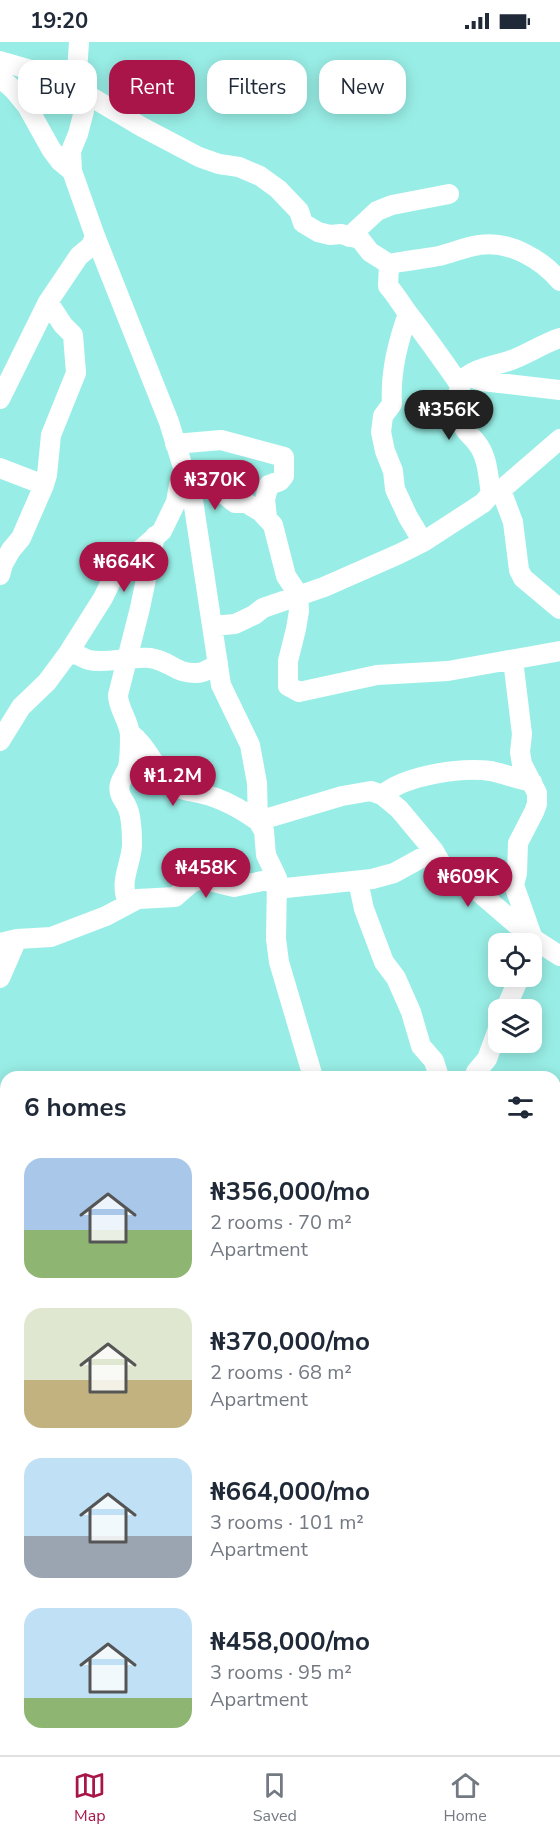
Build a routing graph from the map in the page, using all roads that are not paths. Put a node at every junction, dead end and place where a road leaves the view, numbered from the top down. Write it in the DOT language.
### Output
graph roads {
  1 [pos="79,42"];
  2 [pos="78,60"];
  3 [pos="0,61"];
  4 [pos="18,66"];
  5 [pos="0,78"];
  6 [pos="97,100"];
  7 [pos="83,114"];
  8 [pos="72,171"];
  9 [pos="449,194"];
  10 [pos="95,236"];
  11 [pos="349,237"];
  12 [pos="388,264"];
  13 [pos="560,281"];
  14 [pos="48,302"];
  15 [pos="408,314"];
  16 [pos="560,338"];
  17 [pos="463,381"];
  18 [pos="560,390"];
  19 [pos="0,399"];
  20 [pos="560,439"];
  21 [pos="175,444"];
  22 [pos="0,468"];
  23 [pos="184,472"];
  24 [pos="44,485"];
  25 [pos="496,492"];
  26 [pos="267,518"];
  27 [pos="155,536"];
  28 [pos="423,542"];
  29 [pos="0,575"];
  30 [pos="298,594"];
  31 [pos="560,609"];
  32 [pos="212,626"];
  33 [pos="560,651"];
  34 [pos="68,655"];
  35 [pos="128,657"];
  36 [pos="513,660"];
  37 [pos="218,664"];
  38 [pos="130,734"];
  39 [pos="0,741"];
  40 [pos="532,782"];
  41 [pos="382,795"];
  42 [pos="258,821"];
  43 [pos="434,851"];
  44 [pos="358,881"];
  45 [pos="277,883"];
  46 [pos="128,904"];
  47 [pos="522,933"];
  48 [pos="529,933"];
  49 [pos="8,941"];
  50 [pos="542,947"];
  51 [pos="560,956"];
  52 [pos="0,978"];
  53 [pos="488,1053"];
  54 [pos="311,1071"];
  55 [pos="437,1071"];
  56 [pos="477,1071"];
  1 -- 2 [label="street"];
  3 -- 4 [label="street"];
  5 -- 8 [label="street"];
  6 -- 11 [label="street"];
  7 -- 8 [label="street"];
  8 -- 10 [label="street"];
  9 -- 11 [label="street"];
  10 -- 14 [label="street"];
  10 -- 21 [label="street"];
  11 -- 12 [label="street"];
  12 -- 13 [label="street"];
  12 -- 15 [label="street"];
  14 -- 19 [label="street"];
  14 -- 24 [label="street"];
  15 -- 17 [label="street"];
  15 -- 28 [label="street"];
  16 -- 17 [label="street"];
  17 -- 18 [label="street"];
  17 -- 25 [label="street"];
  20 -- 25 [label="street"];
  21 -- 23 [label="street"];
  21 -- 26 [label="street"];
  22 -- 24 [label="street"];
  23 -- 26 [label="street"];
  23 -- 27 [label="street"];
  23 -- 32 [label="street"];
  24 -- 29 [label="street"];
  25 -- 28 [label="street"];
  25 -- 31 [label="street"];
  26 -- 30 [label="street"];
  27 -- 34 [label="street"];
  27 -- 35 [label="street"];
  28 -- 30 [label="street"];
  30 -- 32 [label="street"];
  30 -- 36 [label="street"];
  32 -- 37 [label="street"];
  33 -- 36 [label="street"];
  34 -- 35 [label="street"];
  34 -- 39 [label="street"];
  35 -- 37 [label="street"];
  35 -- 38 [label="street"];
  36 -- 40 [label="street"];
  37 -- 42 [label="street"];
  38 -- 42 [label="street"];
  38 -- 46 [label="street"];
  40 -- 41 [label="street"];
  40 -- 48 [label="street"];
  41 -- 42 [label="street"];
  41 -- 43 [label="street"];
  42 -- 45 [label="street"];
  43 -- 44 [label="street"];
  43 -- 47 [label="street"];
  44 -- 45 [label="street"];
  44 -- 55 [label="street"];
  45 -- 46 [label="street"];
  45 -- 54 [label="street"];
  46 -- 49 [label="street"];
  49 -- 52 [label="street"];
  50 -- 51 [label="street"];
  53 -- 56 [label="street"];
}
